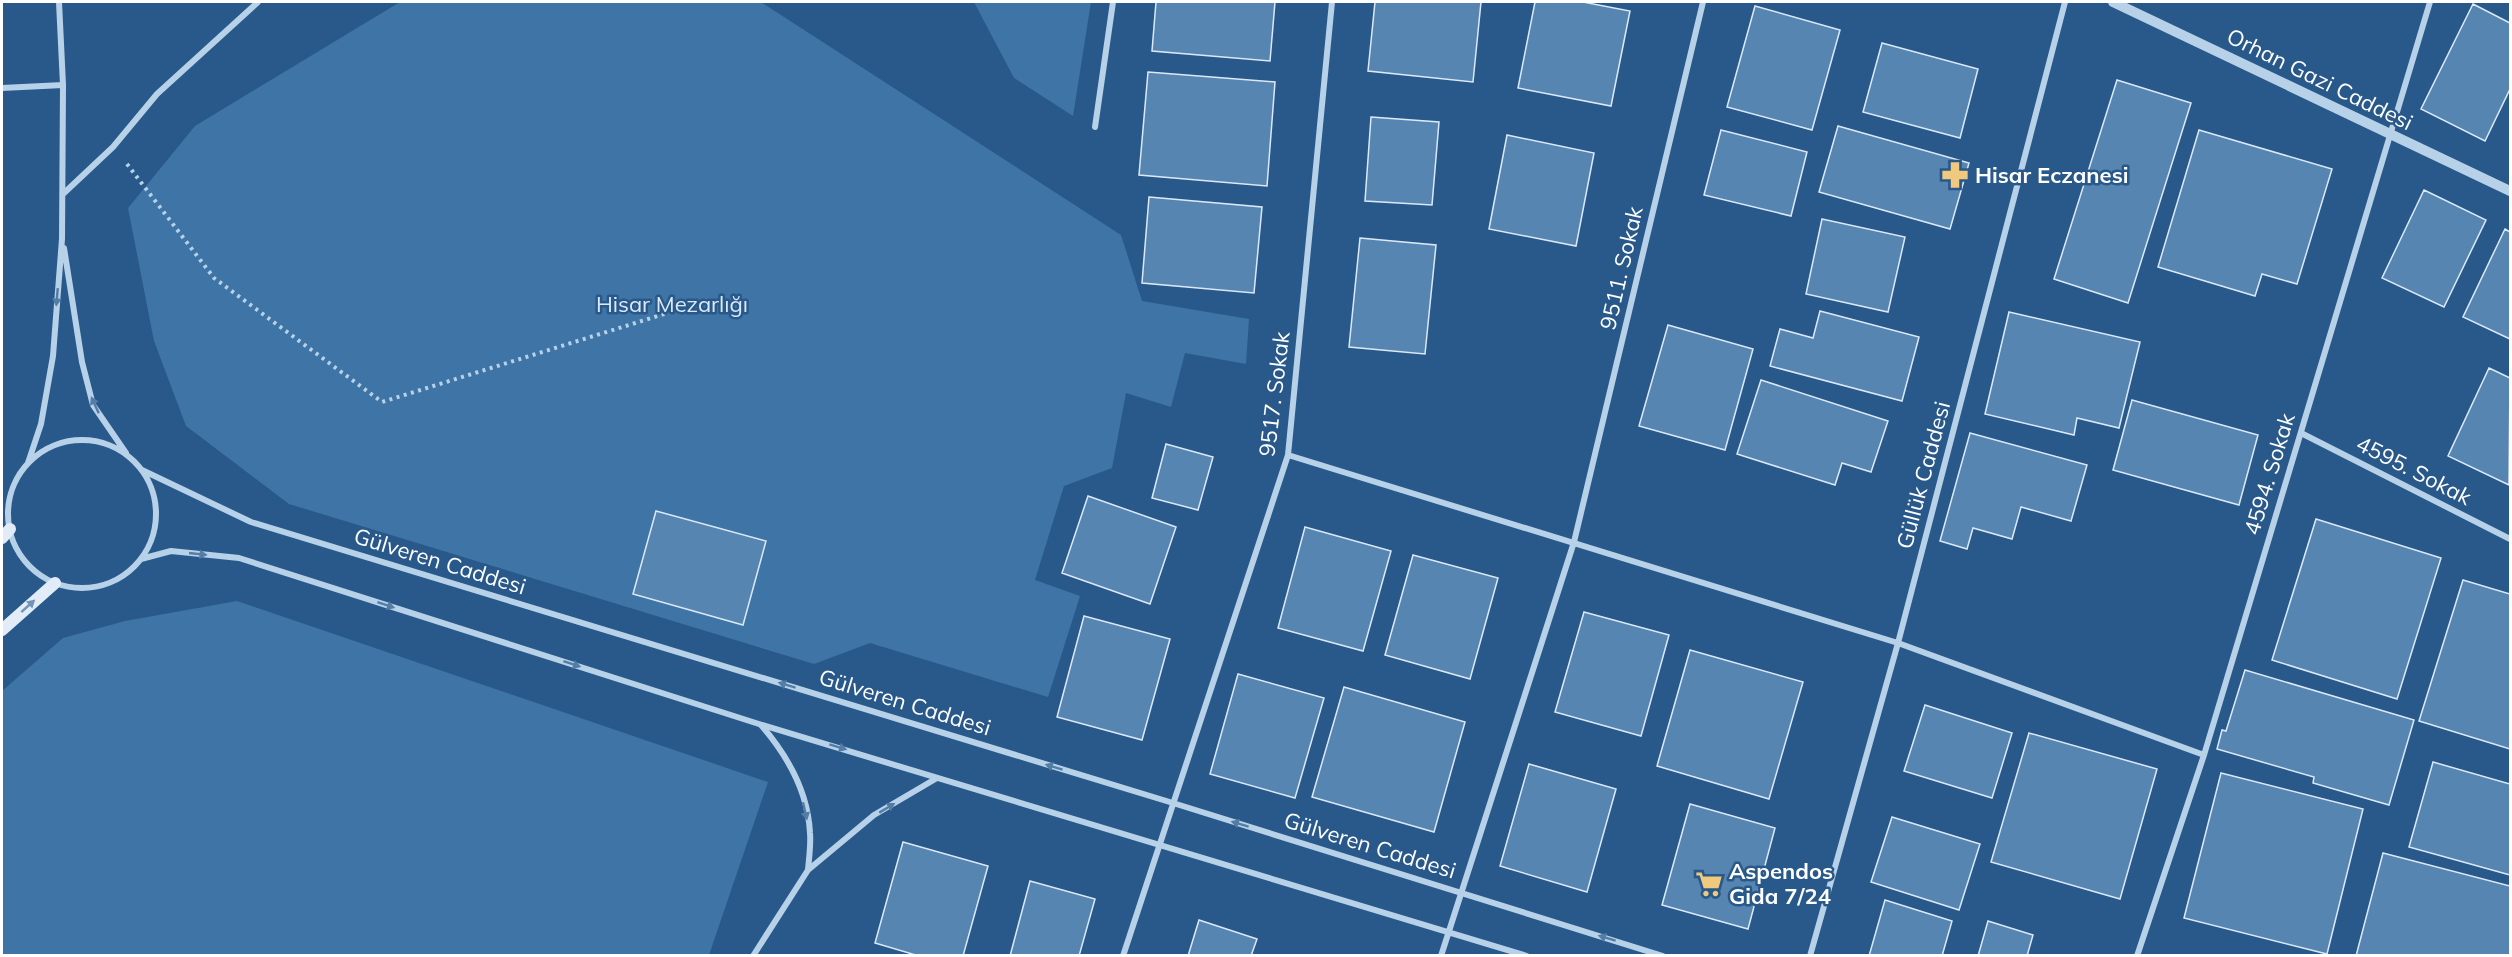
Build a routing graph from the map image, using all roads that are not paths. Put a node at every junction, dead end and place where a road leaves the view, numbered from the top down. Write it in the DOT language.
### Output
graph roads {
  1 [pos="59,2"];
  2 [pos="258,2"];
  3 [pos="1113,2"];
  4 [pos="1332,2"];
  5 [pos="1703,2"];
  6 [pos="2065,2"];
  7 [pos="2112,2"];
  8 [pos="2430,2"];
  9 [pos="63,85"];
  10 [pos="2,88"];
  11 [pos="1095,127"];
  12 [pos="2389,134"];
  13 [pos="2511,191"];
  14 [pos="63,194"];
  15 [pos="62,239"];
  16 [pos="2301,433"];
  17 [pos="126,454"];
  18 [pos="1288,455"];
  19 [pos="28,463"];
  20 [pos="142,470"];
  21 [pos="6,533"];
  22 [pos="2511,539"];
  23 [pos="1574,542"];
  24 [pos="141,560"];
  25 [pos="55,583"];
  26 [pos="2,630"];
  27 [pos="1898,643"];
  28 [pos="759,723"];
  29 [pos="2204,755"];
  30 [pos="937,778"];
  31 [pos="1173,803"];
  32 [pos="1159,844"];
  33 [pos="808,870"];
  34 [pos="1462,892"];
  35 [pos="1448,933"];
  36 [pos="753,956"];
  37 [pos="1123,956"];
  38 [pos="1441,956"];
  39 [pos="1527,956"];
  40 [pos="1663,956"];
  41 [pos="1810,956"];
  42 [pos="2137,956"];
  1 -- 9 [label="street"];
  2 -- 14 [label="street"];
  3 -- 11 [label="street"];
  4 -- 18 [label="street, 9517. Sokak"];
  5 -- 23 [label="street, 9511. Sokak"];
  6 -- 27 [label="street, Güllük Caddesi"];
  7 -- 12 [label="street, Orhan Gazi Caddesi"];
  8 -- 12 [label="street, 4594. Sokak"];
  9 -- 10 [label="street"];
  9 -- 14 [label="street"];
  12 -- 13 [label="street, Orhan Gazi Caddesi"];
  12 -- 16 [label="street, 4594. Sokak"];
  14 -- 15 [label="street"];
  17 -- 15 [label="street, one-way"];
  15 -- 19 [label="street, one-way"];
  16 -- 22 [label="street, 4595. Sokak"];
  16 -- 29 [label="street, 4594. Sokak"];
  17 -- 19 [label="street"];
  17 -- 20 [label="street"];
  18 -- 23 [label="street"];
  18 -- 31 [label="street, 9517. Sokak"];
  19 -- 21 [label="street"];
  20 -- 24 [label="street"];
  31 -- 20 [label="street, Gülveren Caddesi, one-way"];
  21 -- 25 [label="street"];
  23 -- 27 [label="street"];
  23 -- 34 [label="street, 9511. Sokak"];
  24 -- 25 [label="street"];
  24 -- 28 [label="street, one-way"];
  26 -- 25 [label="main road, one-way"];
  27 -- 29 [label="street"];
  27 -- 41 [label="street, Güllük Caddesi"];
  28 -- 30 [label="street, one-way"];
  28 -- 33 [label="street, one-way"];
  29 -- 42 [label="street, 4594. Sokak"];
  30 -- 32 [label="street"];
  33 -- 30 [label="street, one-way"];
  31 -- 32 [label="street, 9517. Sokak"];
  34 -- 31 [label="street, Gülveren Caddesi, one-way"];
  32 -- 35 [label="street"];
  32 -- 37 [label="street, 9517. Sokak"];
  33 -- 36 [label="street"];
  34 -- 35 [label="street, 9511. Sokak"];
  40 -- 34 [label="street, Gülveren Caddesi, one-way"];
  35 -- 38 [label="street, 9511. Sokak"];
  35 -- 39 [label="street"];
}
